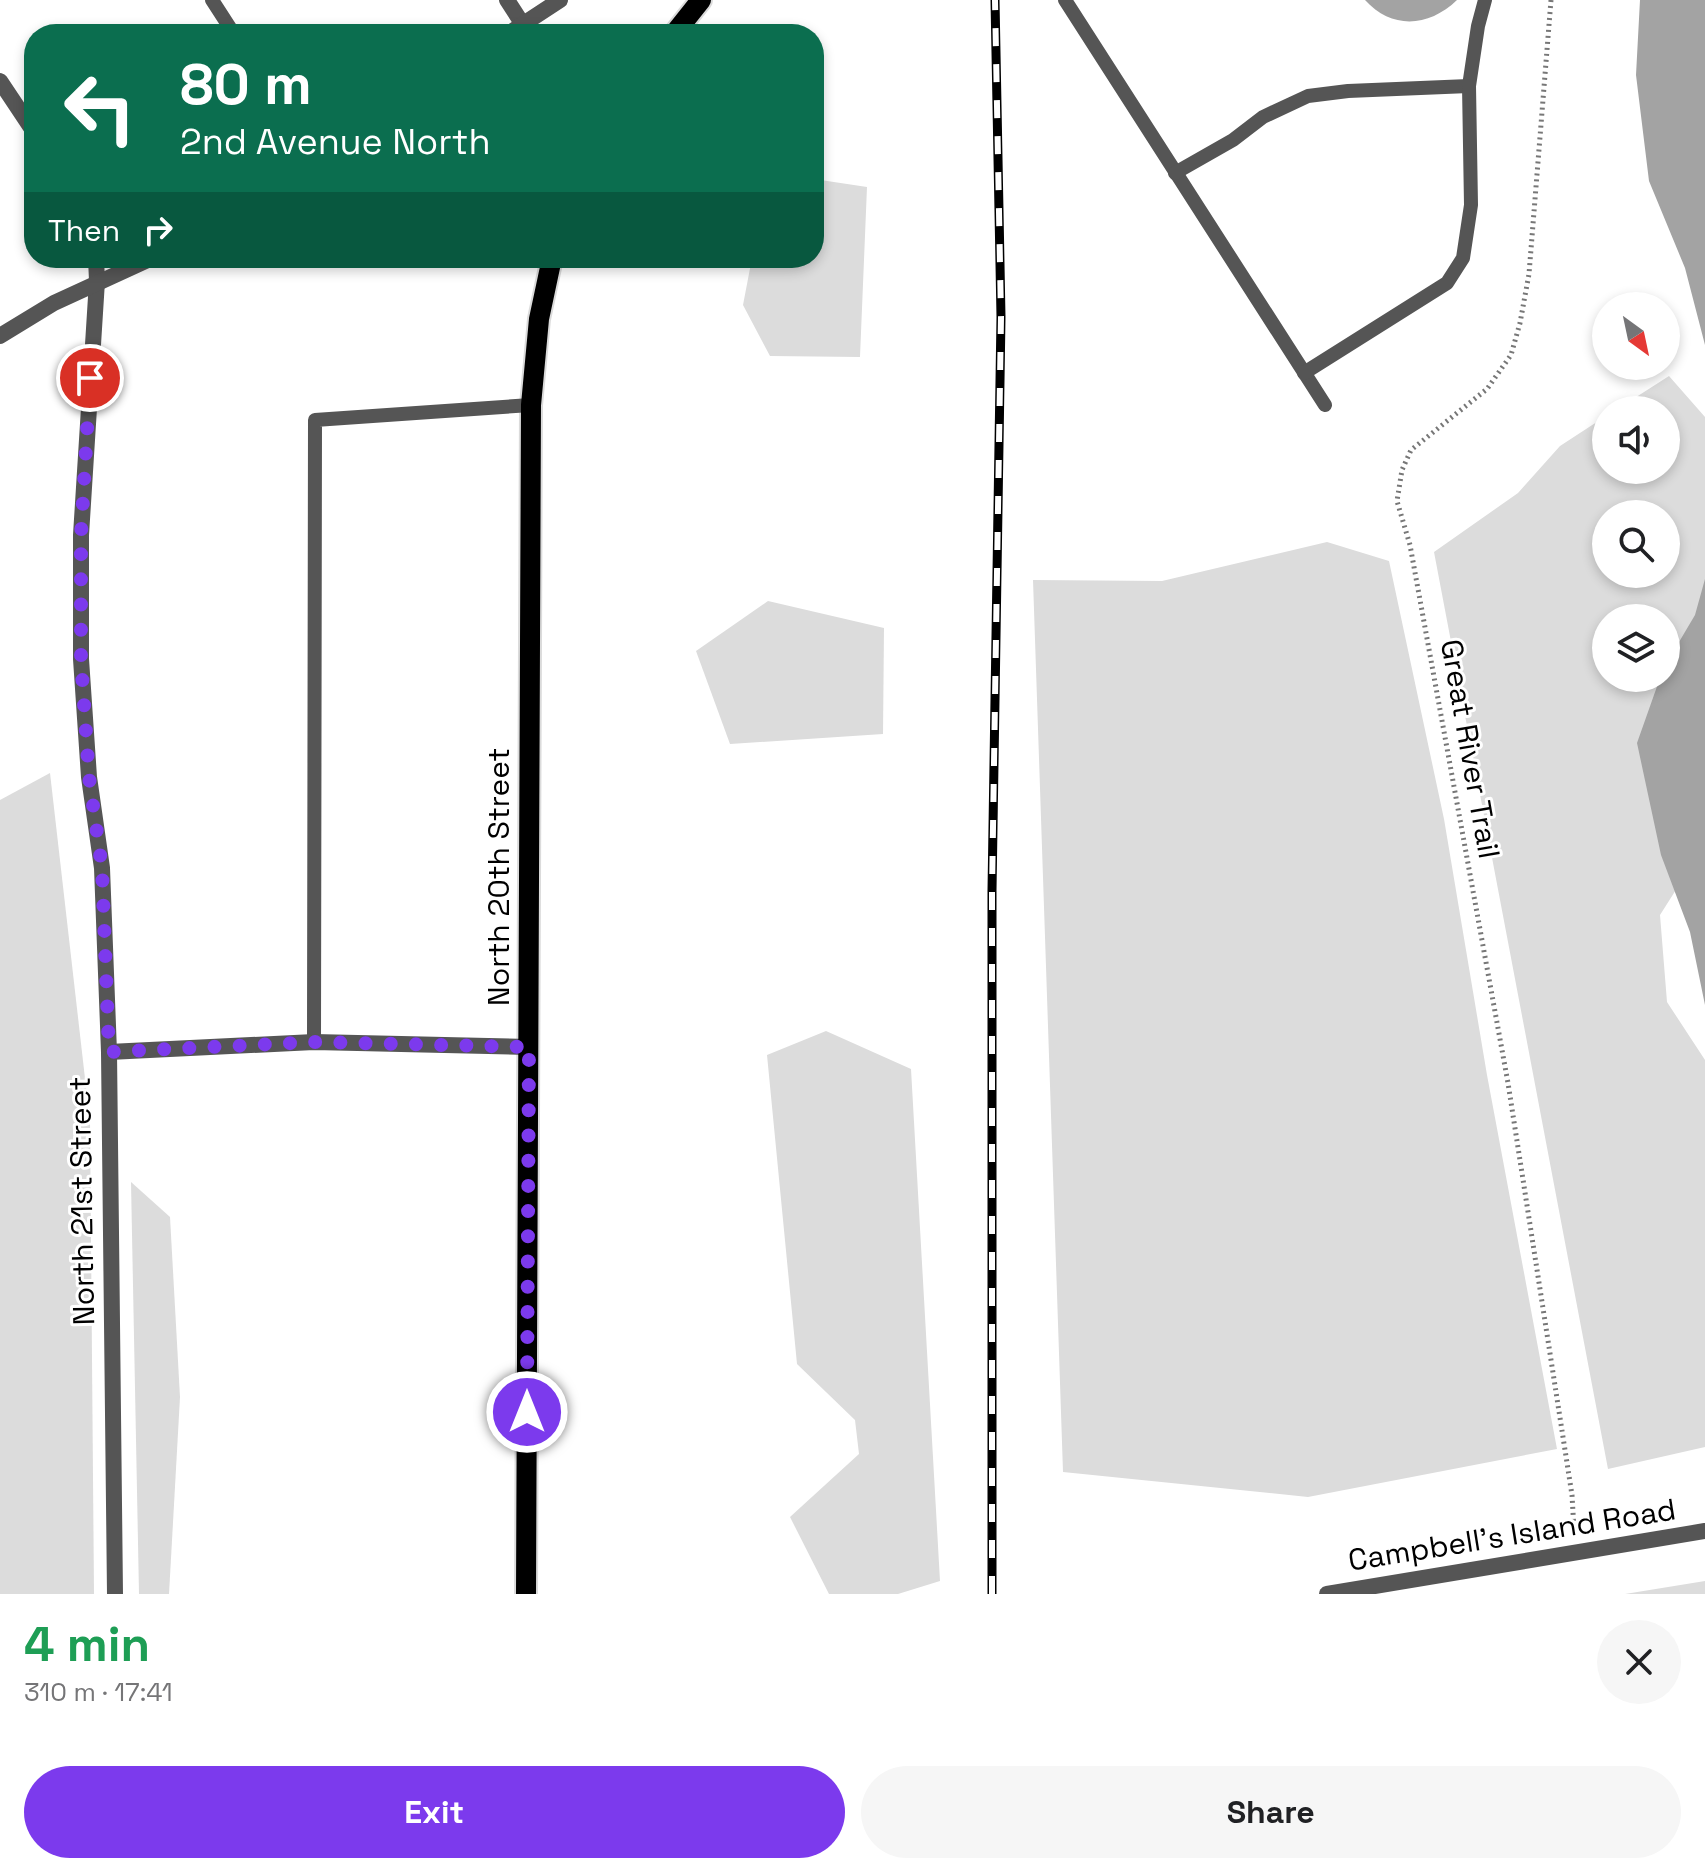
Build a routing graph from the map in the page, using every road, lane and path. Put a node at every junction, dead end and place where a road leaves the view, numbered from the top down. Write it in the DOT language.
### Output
graph roads {
  1 [pos="212,0"];
  2 [pos="507,0"];
  3 [pos="560,0"];
  4 [pos="701,0"];
  5 [pos="1065,0"];
  6 [pos="1485,0"];
  7 [pos="1551,0"];
  8 [pos="228,24"];
  9 [pos="523,24"];
  10 [pos="532,24"];
  11 [pos="682,24"];
  12 [pos="0,81"];
  13 [pos="1469,86"];
  14 [pos="24,117"];
  15 [pos="1175,173"];
  16 [pos="96,268"];
  17 [pos="128,268"];
  18 [pos="550,268"];
  19 [pos="97,281"];
  20 [pos="0,336"];
  21 [pos="1304,373"];
  22 [pos="531,405"];
  23 [pos="1325,405"];
  24 [pos="314,1042"];
  25 [pos="529,1047"];
  26 [pos="109,1052"];
  27 [pos="1705,1531"];
  28 [pos="1575,1551"];
  29 [pos="115,1594"];
  30 [pos="526,1594"];
  31 [pos="1327,1594"];
  1 -- 8 [label="lane"];
  2 -- 9 [label="street"];
  3 -- 10 [label="street"];
  4 -- 11 [label="main road"];
  5 -- 15 [label="lane"];
  6 -- 13 [label="lane"];
  7 -- 28 [label="path, Great River Trail"];
  12 -- 14 [label="street"];
  13 -- 15 [label="lane"];
  13 -- 21 [label="lane"];
  15 -- 21 [label="lane"];
  16 -- 19 [label="street, North 21st Street"];
  17 -- 19 [label="street"];
  18 -- 22 [label="main road, North 20th Street"];
  19 -- 20 [label="street"];
  19 -- 26 [label="street, North 21st Street"];
  21 -- 23 [label="lane"];
  22 -- 24 [label="lane"];
  22 -- 25 [label="main road, North 20th Street"];
  24 -- 25 [label="street"];
  24 -- 26 [label="street"];
  25 -- 30 [label="main road, North 20th Street"];
  26 -- 29 [label="street, North 21st Street"];
  27 -- 28 [label="street, Campbell's Island Road"];
  28 -- 31 [label="street, Campbell's Island Road"];
}
